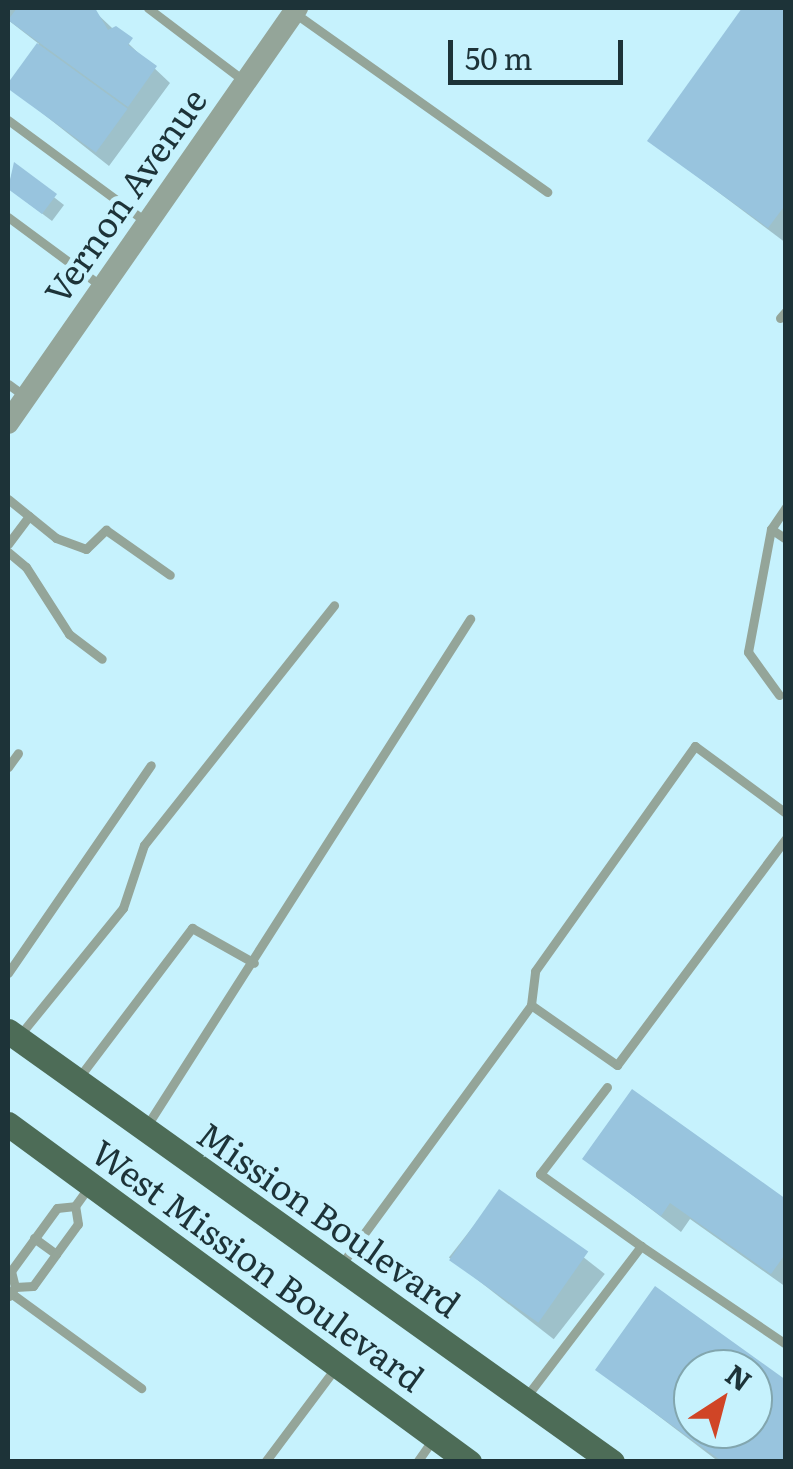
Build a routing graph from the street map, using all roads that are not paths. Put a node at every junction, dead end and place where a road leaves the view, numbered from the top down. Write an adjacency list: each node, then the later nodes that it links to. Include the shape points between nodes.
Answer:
1 (148, 8): 3 (lane)
2 (295, 10): 3 (street, Vernon Avenue); 5 (lane)
3 (245, 82): 7 (street, Vernon Avenue)
4 (8, 120): 7 (lane)
5 (548, 192)
6 (8, 218): 8 (lane)
7 (148, 222): 8 (street, Vernon Avenue)
8 (102, 287): 9 (street, Vernon Avenue)
9 (16, 390): 10 (street, Vernon Avenue)
10 (8, 423)
11 (8, 499): 13 (lane)
12 (786, 507): 14 (lane)
13 (29, 516): 16 (lane); 18 (lane, via 56,538 86,549 106,530)
14 (772, 529): 15 (lane); 22 (lane, via 748,652)
15 (786, 539)
16 (8, 544)
17 (8, 552): 21 (lane, via 26,567 69,634)
18 (170, 575)
19 (334, 605): 31 (lane, via 144,844 124,908)
20 (470, 619): 28 (lane)
21 (102, 659)
22 (779, 694)
23 (18, 753): 25 (lane)
24 (151, 765): 29 (lane)
25 (8, 768)
26 (786, 814): 30 (lane, via 695,746 535,971)
27 (786, 838): 30 (lane, via 617,1065)
28 (254, 963): 32 (lane, via 192,928); 35 (lane)
29 (8, 973)
30 (530, 1005): 41 (lane)
31 (13, 1034): 32 (main road, Mission Boulevard)
32 (77, 1080): 35 (main road, Mission Boulevard)
33 (607, 1087): 39 (lane, via 540,1174)
34 (8, 1124): 36 (main road, West Mission Boulevard)
35 (145, 1128): 41 (main road, Mission Boulevard)
36 (90, 1184): 37 (lane); 44 (main road, West Mission Boulevard)
37 (75, 1206): 38 (lane, via 56,1208); 40 (lane, via 78,1224)
38 (34, 1238): 40 (lane); 42 (lane, via 11,1271)
39 (641, 1246): 43 (lane); 46 (lane)
40 (56, 1254): 42 (lane, via 33,1286)
41 (339, 1267): 46 (main road, Mission Boulevard)
42 (10, 1292): 45 (lane)
43 (786, 1344)
44 (337, 1365): 47 (main road, West Mission Boulevard); 48 (lane)
45 (141, 1388)
46 (525, 1399): 51 (main road, Mission Boulevard)
47 (435, 1436): 49 (lane); 50 (main road, West Mission Boulevard)
48 (265, 1462)
49 (417, 1462)
50 (469, 1462)
51 (612, 1462)

